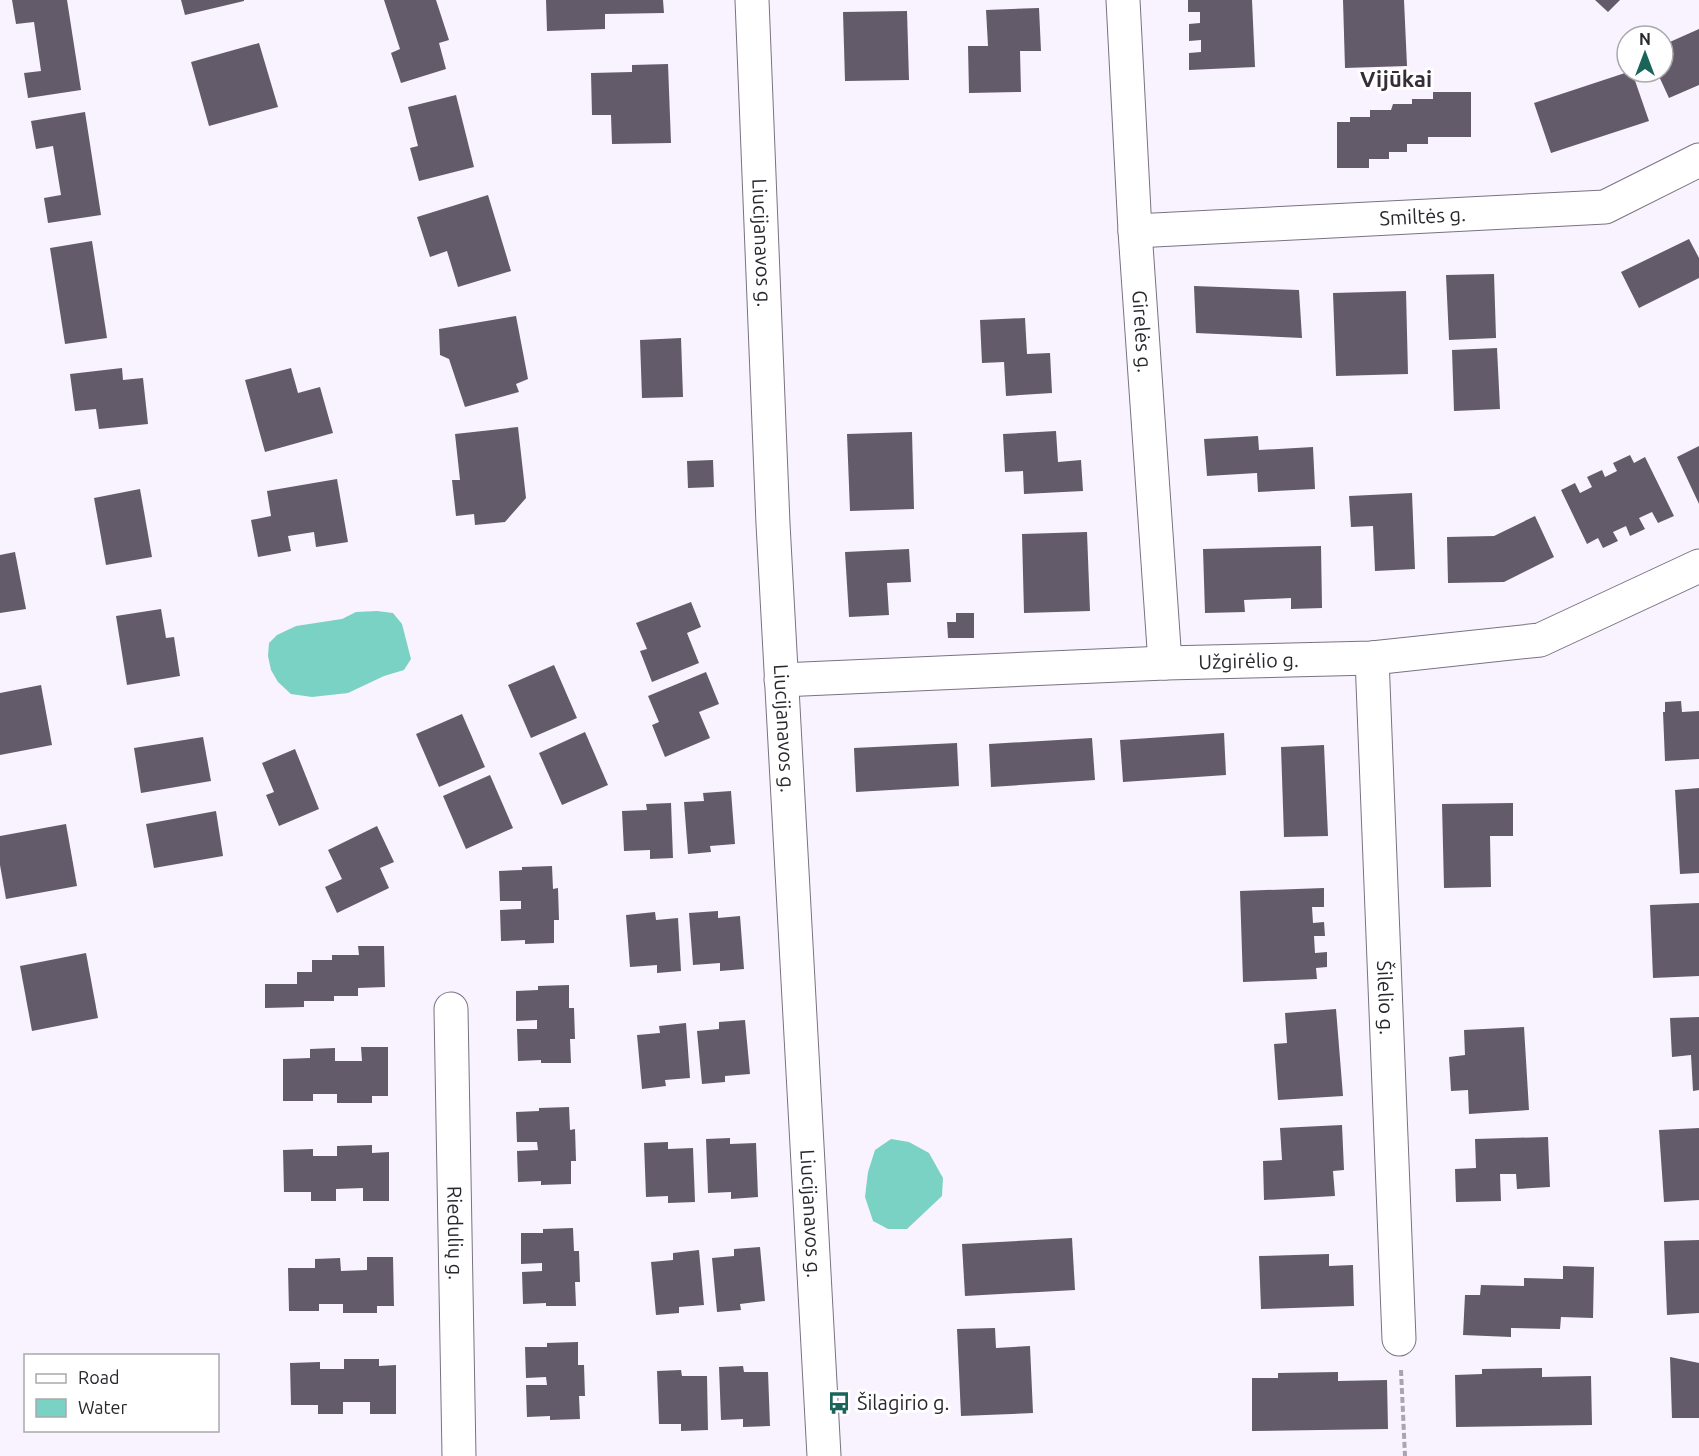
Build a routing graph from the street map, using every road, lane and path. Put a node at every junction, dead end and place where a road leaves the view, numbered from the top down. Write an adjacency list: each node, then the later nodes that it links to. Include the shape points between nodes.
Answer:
1 (753, 0): 8 (street, Liucijanavos g.)
2 (1123, 0): 4 (street, Girelės g.)
3 (1699, 160): 4 (street, Smiltės g., via 1605,207)
4 (1135, 231): 7 (street, Girelės g.)
5 (1699, 566): 6 (street, Užgirėlio g., via 1540,640)
6 (1372, 658): 7 (street, Užgirėlio g.); 10 (street, Šilelio g.)
7 (1165, 663): 8 (street, Užgirėlio g.)
8 (781, 680): 12 (street, Liucijanavos g.)
9 (452, 1009): 11 (street, Riedulių g.)
10 (1399, 1339): 13 (path)
11 (459, 1456)
12 (824, 1456)
13 (1405, 1456)

